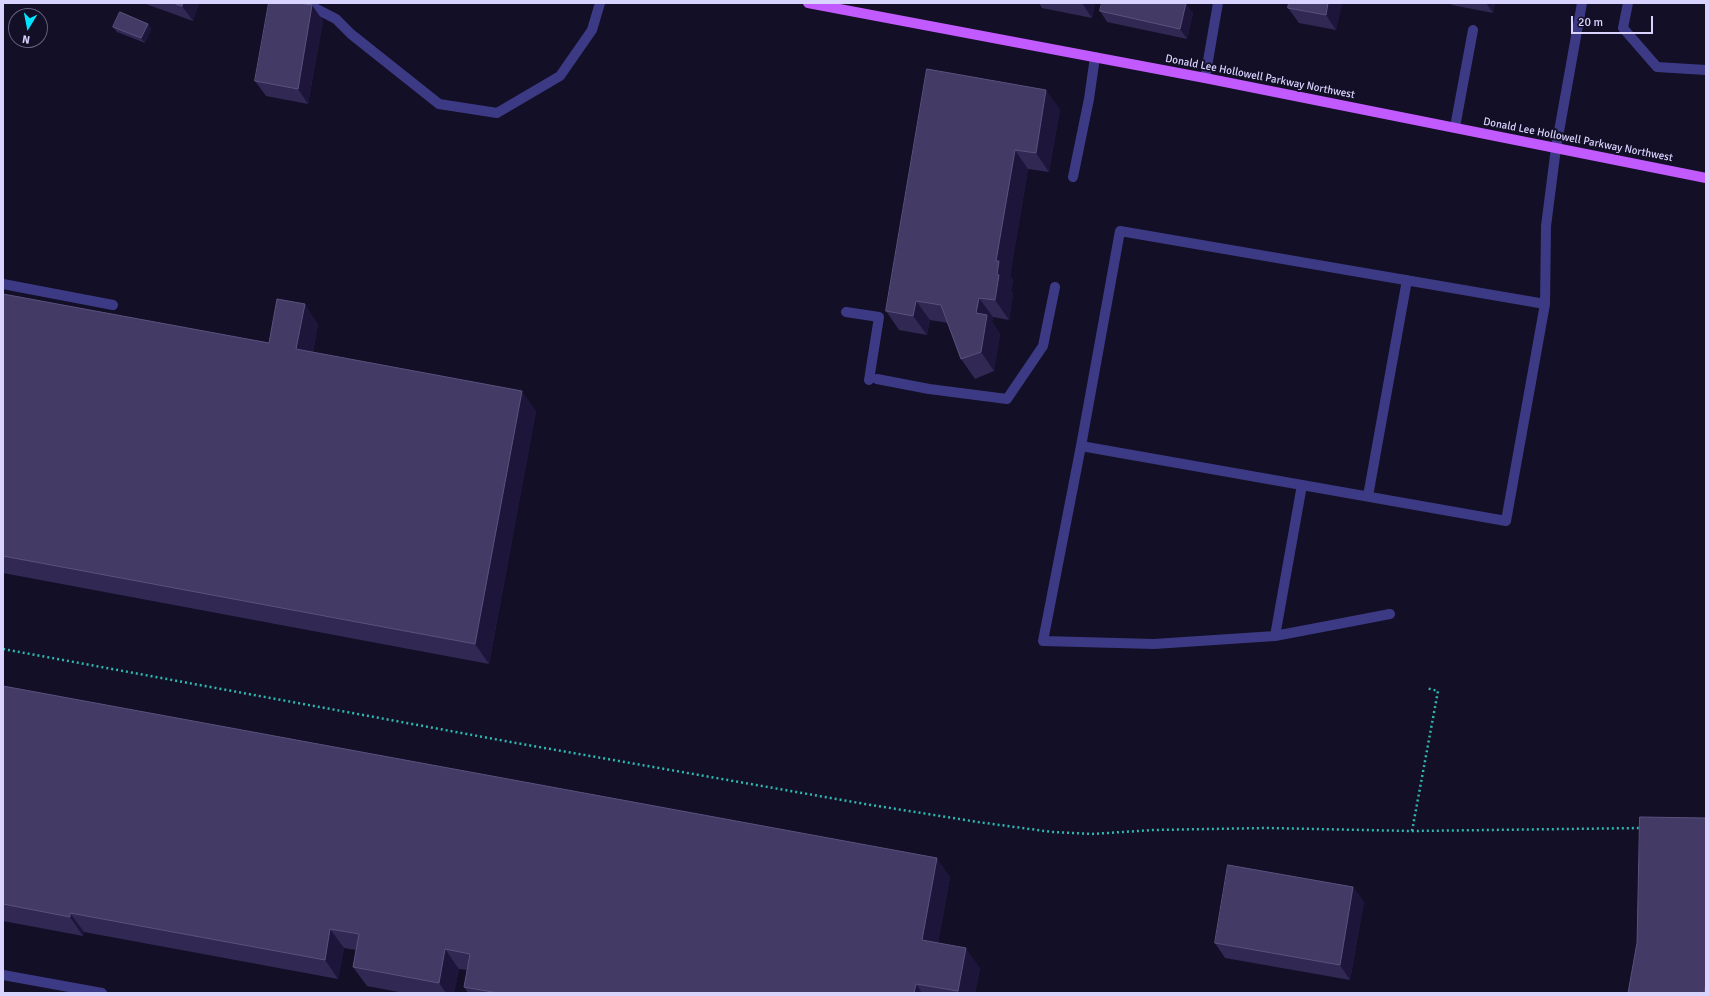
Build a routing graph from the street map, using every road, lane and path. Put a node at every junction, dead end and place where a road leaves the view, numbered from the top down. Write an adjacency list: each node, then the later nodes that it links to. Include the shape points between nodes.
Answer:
1 (305, 3): 2 (street, via 336,19 351,34 439,104 497,113 560,76 592,30)
2 (600, 3)
3 (808, 3): 7 (main road, Donald Lee Hollowell Parkway Northwest)
4 (1218, 3): 11 (street)
5 (1582, 3): 13 (street)
6 (1628, 3): 10 (street, via 1623,28 1657,67)
7 (831, 5): 9 (main road, Donald Lee Hollowell Parkway Northwest)
8 (1473, 30): 12 (street)
9 (1095, 57): 11 (main road, Donald Lee Hollowell Parkway Northwest); 14 (street)
10 (1706, 70)
11 (1205, 78): 12 (main road, Donald Lee Hollowell Parkway Northwest)
12 (1455, 127): 13 (main road, Donald Lee Hollowell Parkway Northwest)
13 (1556, 148): 15 (main road, Donald Lee Hollowell Parkway Northwest); 19 (street, via 1546,226)
14 (1073, 177)
15 (1706, 178)
16 (1407, 280): 19 (street); 22 (street, via 1120,231); 24 (street)
17 (3, 284): 20 (street)
18 (1055, 287): 21 (street, via 1043,346 1007,399 873,379 879,317)
19 (1545, 304): 24 (street, via 1506,521)
20 (113, 305)
21 (846, 312)
22 (1081, 446): 23 (street); 26 (street, via 1043,641 1154,644)
23 (1302, 484): 24 (street); 26 (street)
24 (1368, 496)
25 (1390, 614): 26 (street)
26 (1275, 636)
27 (3, 649): 30 (path, via 602,758 873,805 1052,832 1092,834 1267,828)
28 (1426, 688): 30 (path, via 1438,691)
29 (1642, 828): 30 (path)
30 (1412, 831)
31 (3, 975): 32 (street)
32 (102, 993)

